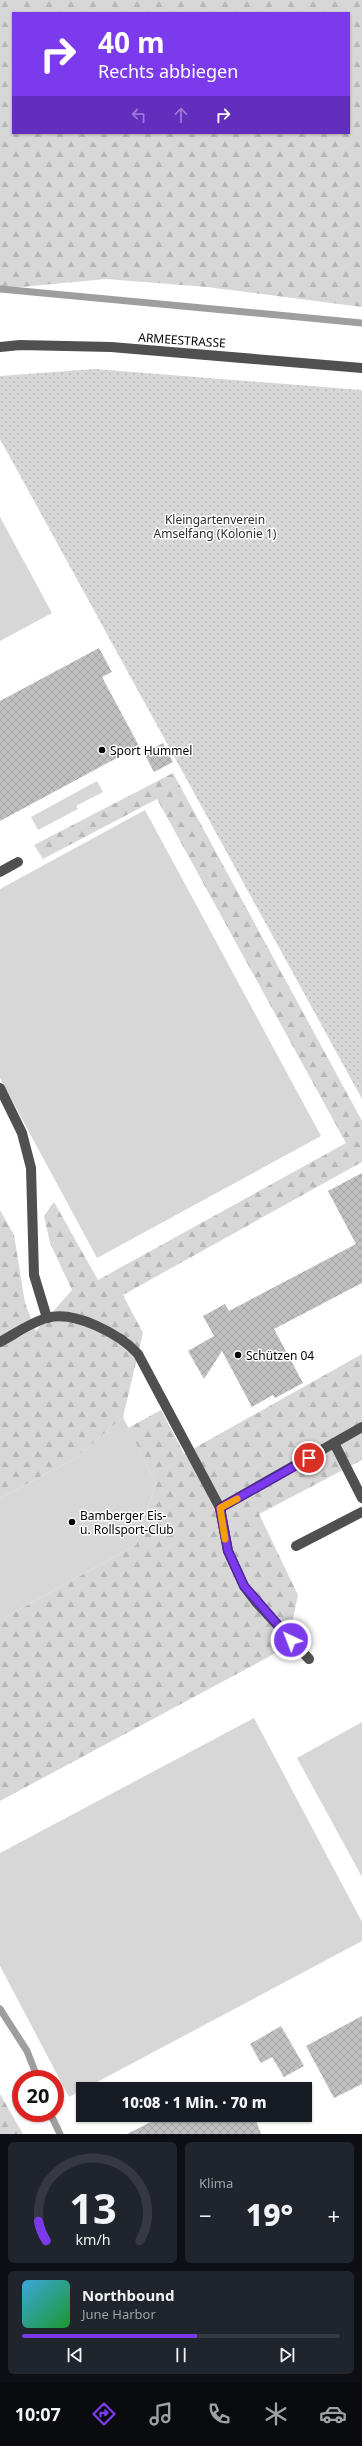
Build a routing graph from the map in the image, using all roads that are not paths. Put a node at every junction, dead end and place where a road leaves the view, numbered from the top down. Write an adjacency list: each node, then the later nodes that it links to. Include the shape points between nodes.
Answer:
1 (0, 347): 2 (street, ARMEESTRASSE, via 20,345 111,348)
2 (362, 368)
3 (18, 862): 4 (street)
4 (0, 872)
5 (0, 1088): 6 (street, via 22,1133 31,1168 34,1275)
6 (47, 1318): 7 (street); 11 (street, via 76,1318 131,1346 138,1354)
7 (0, 1342)
8 (362, 1427): 9 (street)
9 (334, 1443): 10 (street); 11 (street)
10 (362, 1498)
11 (220, 1508): 14 (street, via 228,1551 244,1586)
12 (362, 1512): 13 (street)
13 (296, 1546)
14 (309, 1659)

